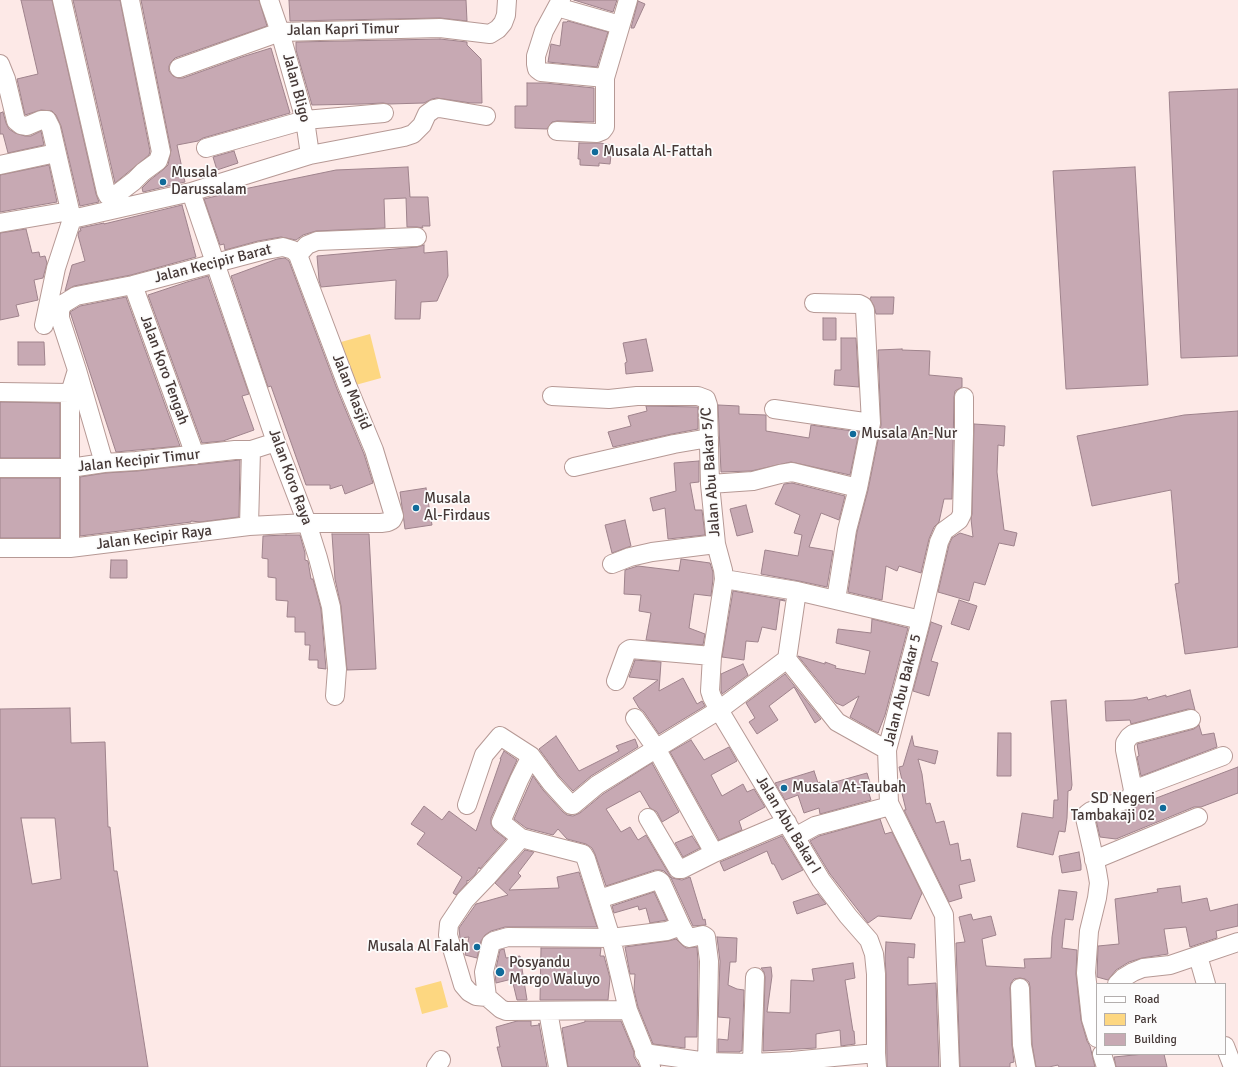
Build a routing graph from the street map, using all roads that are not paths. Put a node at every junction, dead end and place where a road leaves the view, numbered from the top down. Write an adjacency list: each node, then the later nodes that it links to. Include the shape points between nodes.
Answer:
1 (62, 0): 2 (street, via 108,196 116,194 134,182 158,161 161,152)
2 (130, 0)
3 (269, 0): 8 (street, Jalan Bligo)
4 (507, 0): 8 (street, Jalan Kapri Timur, via 503,23 490,34 440,28)
5 (628, 0): 7 (street)
6 (559, 4): 7 (street); 11 (street, via 544,31 536,56 537,69 541,72)
7 (620, 25): 11 (street)
8 (280, 32): 10 (street, Jalan Kapri Timur); 14 (street, Jalan Bligo)
9 (0, 64): 17 (street, via 16,121 27,126 47,120)
10 (180, 68)
11 (605, 78): 15 (street, via 605,127 602,131)
12 (384, 113): 14 (street)
13 (486, 116): 18 (street, via 434,109 427,114 422,125 413,134 404,138)
14 (305, 120): 16 (street); 18 (street, Jalan Bligo)
15 (556, 131)
16 (206, 148)
17 (56, 153): 19 (street); 21 (street)
18 (310, 155): 20 (street)
19 (0, 165)
20 (198, 190): 21 (street); 25 (street, Jalan Koro Raya)
21 (71, 215): 22 (street); 28 (street)
22 (0, 222)
23 (417, 237): 24 (street, via 317,241 307,245)
24 (298, 255): 25 (street, Jalan Kecipir Barat, via 283,247); 47 (street, Jalan Masjid, via 376,457 394,516 392,520)
25 (215, 263): 26 (street, Jalan Kecipir Barat); 37 (street, Jalan Koro Raya)
26 (133, 285): 29 (street, Jalan Kecipir Barat, via 76,296 63,304 60,318); 39 (street, Jalan Koro Tengah)
27 (814, 303): 35 (street, via 859,304 865,310)
28 (44, 325)
29 (77, 370): 31 (street); 40 (street)
30 (0, 392): 31 (street)
31 (70, 393): 43 (street)
32 (552, 396): 36 (street, Jalan Abu Bakar 5/C, via 609,399 637,396 703,397 708,405)
33 (964, 397): 56 (street, via 962,514 959,520 944,531 939,542)
34 (774, 409): 35 (street)
35 (871, 422): 45 (street)
36 (709, 438): 41 (street); 44 (street, Jalan Abu Bakar 5/C)
37 (276, 442): 38 (street, Jalan Kecipir Timur); 46 (street, Jalan Koro Raya)
38 (251, 450): 39 (street, Jalan Kecipir Timur); 48 (street)
39 (195, 455): 40 (street, Jalan Kecipir Timur)
40 (104, 463): 43 (street, Jalan Kecipir Timur)
41 (574, 467)
42 (0, 468): 43 (street, Jalan Kecipir Timur)
43 (70, 468): 51 (street)
44 (710, 484): 45 (street, via 753,481 792,472); 49 (street, Jalan Abu Bakar 5/C)
45 (858, 488): 55 (street, via 847,530)
46 (307, 523): 47 (street, Jalan Kecipir Raya); 48 (street, Jalan Kecipir Raya); 60 (street, Jalan Koro Raya, via 330,607 337,669)
47 (381, 523)
48 (249, 526): 51 (street, Jalan Kecipir Raya)
49 (716, 544): 52 (street, via 652,552); 53 (street, Jalan Abu Bakar 5/C)
50 (0, 548): 51 (street, Jalan Kecipir Raya)
51 (70, 548)
52 (612, 564)
53 (724, 579): 54 (street, Jalan Abu Bakar 5); 57 (street, Jalan Abu Bakar I)
54 (797, 591): 55 (street, Jalan Abu Bakar 5); 58 (street)
55 (836, 600): 56 (street, Jalan Abu Bakar 5)
56 (920, 620): 65 (street, Jalan Abu Bakar 5)
57 (712, 656): 59 (street, via 630,649 626,651); 61 (street, Jalan Abu Bakar I, via 710,691)
58 (788, 659): 61 (street); 65 (street, via 837,722)
59 (616, 682)
60 (335, 696)
61 (718, 710): 64 (street); 73 (street, Jalan Abu Bakar I)
62 (635, 718): 64 (street)
63 (1191, 719): 68 (street, via 1133,734 1125,742)
64 (656, 748): 66 (street, via 597,784 572,805 551,783); 75 (street)
65 (887, 750): 70 (street, Jalan Abu Bakar 5)
66 (532, 756): 69 (street, via 502,736 498,737 484,755); 74 (street, via 501,822)
67 (1223, 756): 68 (street)
68 (1133, 790): 76 (street, via 1129,799 1091,811 1084,818)
69 (467, 805)
70 (890, 806): 73 (street); 99 (street, Jalan Abu Bakar 5, via 944,915)
71 (1198, 817): 76 (street)
72 (648, 818): 75 (street, via 678,869)
73 (791, 830): 75 (street); 94 (street, Jalan Abu Bakar I, via 821,880 870,940 876,974)
74 (521, 838): 77 (street, via 583,854); 86 (street, via 465,900 449,924 448,936 463,985 476,996)
75 (714, 853)
76 (1094, 860): 89 (street, via 1099,883 1089,931 1086,974)
77 (599, 899): 78 (street, via 658,880); 79 (street)
78 (681, 926): 79 (street, via 667,931); 96 (street, via 689,938 703,935 706,937 709,961)
79 (611, 938): 86 (street, via 508,937 494,941 491,943 484,972); 87 (street)
80 (1238, 942): 81 (street)
81 (1198, 956): 83 (street, via 1170,965 1143,968 1122,978); 84 (street)
82 (755, 978): 95 (street)
83 (1118, 983)
84 (1206, 983)
85 (1020, 988): 100 (street, via 1022,1045)
86 (487, 997): 88 (street, via 506,1011)
87 (628, 1010): 88 (street); 93 (street)
88 (548, 1012): 98 (street)
89 (1094, 1015): 90 (street)
90 (1096, 1030)
91 (1226, 1049): 102 (street)
92 (1102, 1055): 101 (street)
93 (648, 1060): 96 (street)
94 (877, 1060): 97 (street)
95 (752, 1063): 96 (street); 97 (street)
96 (707, 1064)
97 (795, 1064)
98 (558, 1067)
99 (950, 1067)
100 (1026, 1067)
101 (1106, 1067)
102 (1233, 1067)

